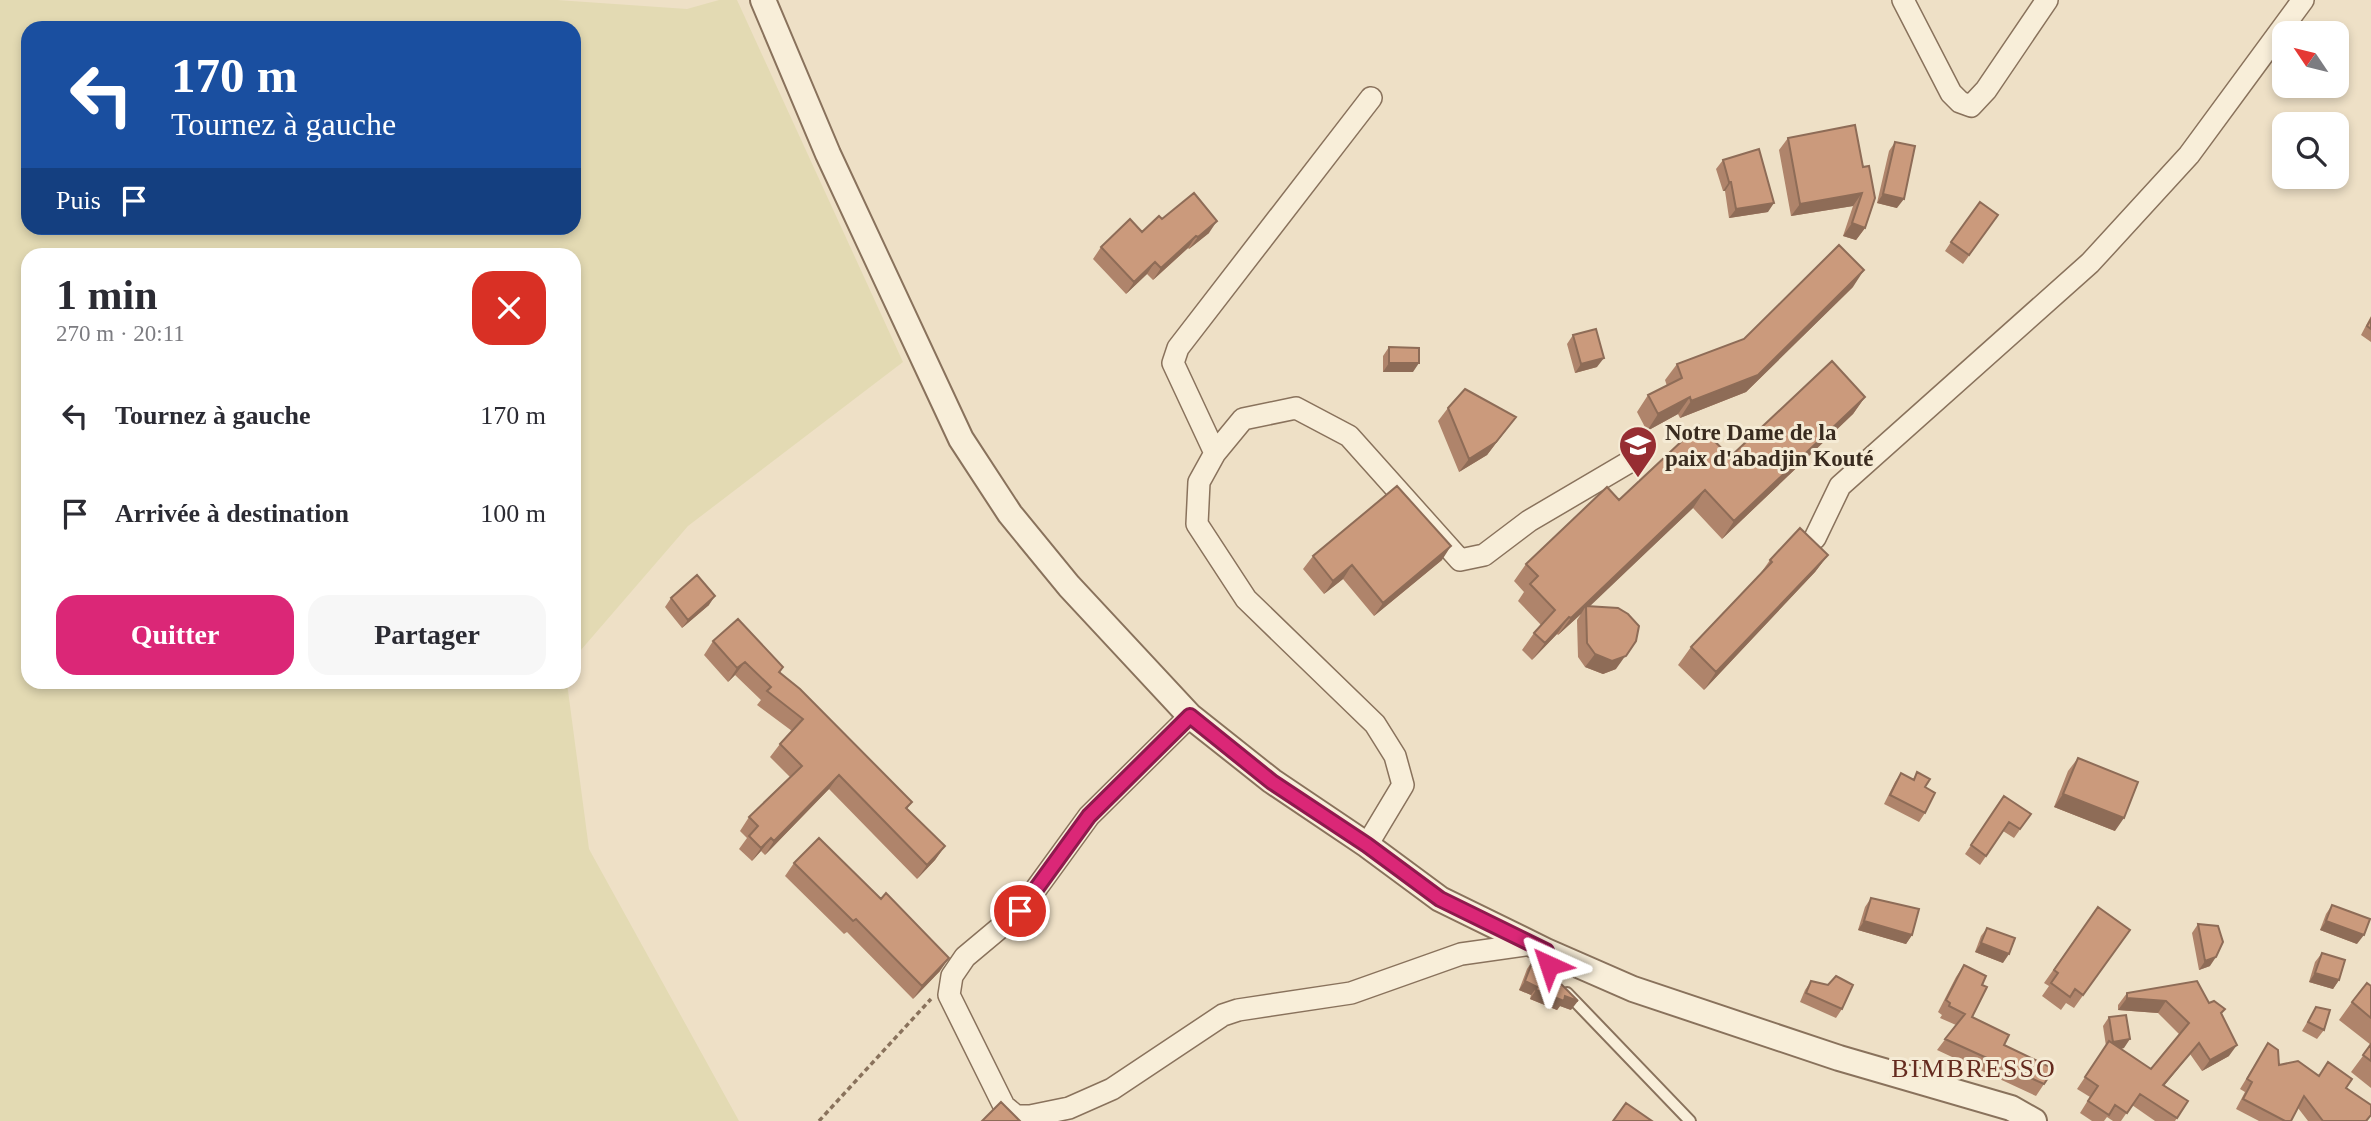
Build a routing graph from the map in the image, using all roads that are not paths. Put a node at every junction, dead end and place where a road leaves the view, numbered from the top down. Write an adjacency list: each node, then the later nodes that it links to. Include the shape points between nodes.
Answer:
1 (763, 0): 9 (street, via 828,154 961,439 1010,514 1061,576)
2 (1903, 0): 3 (street, via 1951,93 1971,106)
3 (2048, 0)
4 (2303, 0): 8 (street, via 2189,155 2090,263 1840,486)
5 (1371, 98): 6 (street, via 1178,348 1173,362)
6 (1215, 453): 7 (street, via 1243,419 1296,408 1349,436 1460,560 1484,555 1530,521); 10 (street, via 1199,482 1197,524 1246,599 1375,724 1395,755 1403,785)
7 (1636, 458)
8 (1815, 538)
9 (1190, 716): 10 (street, via 1272,782); 11 (street, via 1089,816 1020,911 965,957 952,976 949,995 1004,1106 1016,1116 1069,1108 1112,1089 1223,1015 1351,993 1461,954)
10 (1367, 845): 11 (street, via 1440,899)
11 (1542, 954): 14 (street, via 1839,1058 2011,1108)
12 (1559, 986): 13 (lane)
13 (1690, 1121)
14 (2034, 1121)

